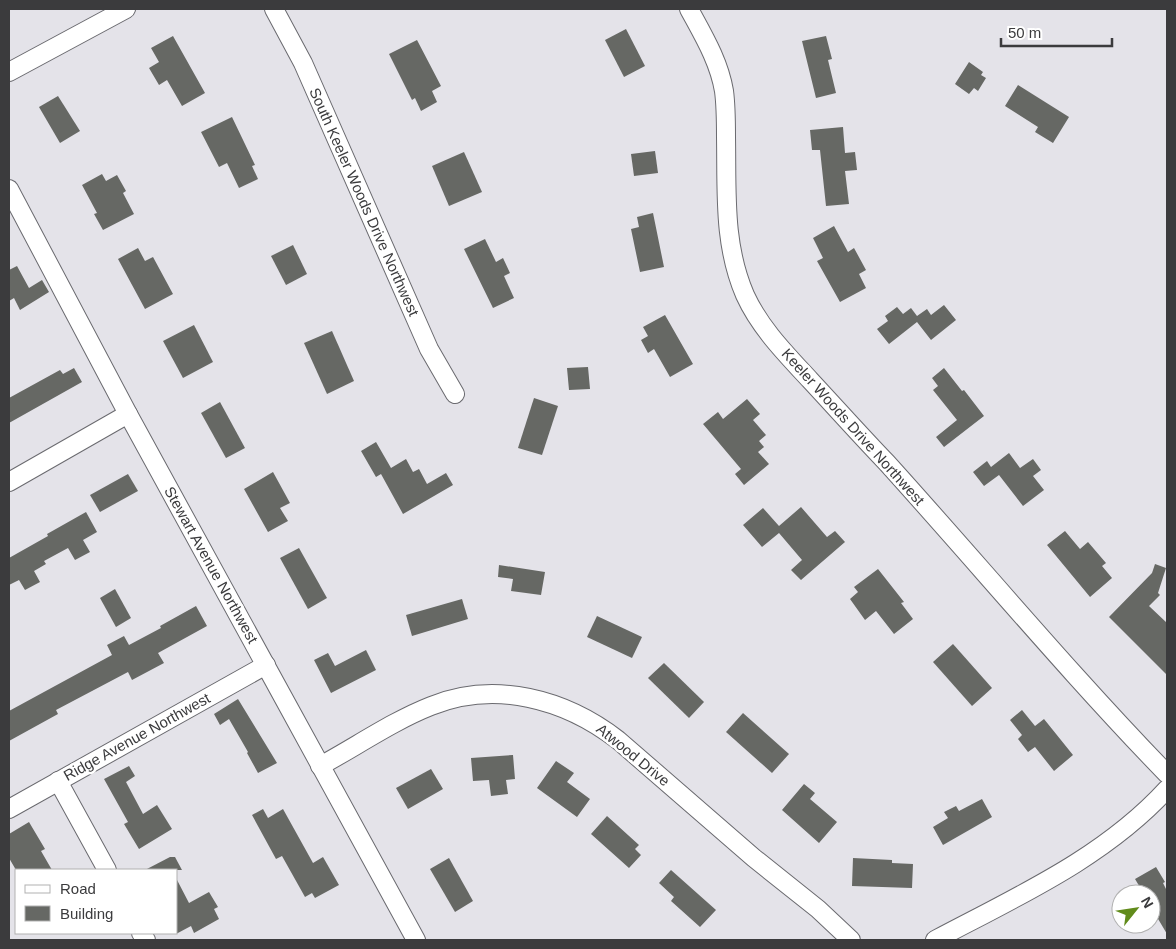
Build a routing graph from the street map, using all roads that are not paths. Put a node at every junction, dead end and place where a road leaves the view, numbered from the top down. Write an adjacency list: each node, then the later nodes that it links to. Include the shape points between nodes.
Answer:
1 (126, 9): 4 (street)
2 (274, 9): 6 (street, South Keeler Woods Drive Northwest, via 302,62 429,348)
3 (689, 9): 11 (street, Keeler Woods Drive Northwest, via 721,75 726,110 729,243 739,280 753,310 780,347)
4 (9, 72)
5 (11, 197): 7 (street, Stewart Avenue Northwest)
6 (455, 394)
7 (128, 414): 8 (street); 9 (street, Stewart Avenue Northwest)
8 (9, 482)
9 (266, 665): 10 (street, Stewart Avenue Northwest); 12 (street, Ridge Avenue Northwest)
10 (320, 766): 16 (street, Stewart Avenue Northwest); 17 (street, Atwood Drive, via 414,713 451,700 496,694 553,704 602,727)
11 (1167, 774)
12 (58, 781): 14 (street, Ridge Avenue Northwest); 15 (street)
13 (1167, 789): 18 (street, via 1127,827 1091,854)
14 (9, 809)
15 (106, 869)
16 (416, 940)
17 (851, 940)
18 (935, 940)

